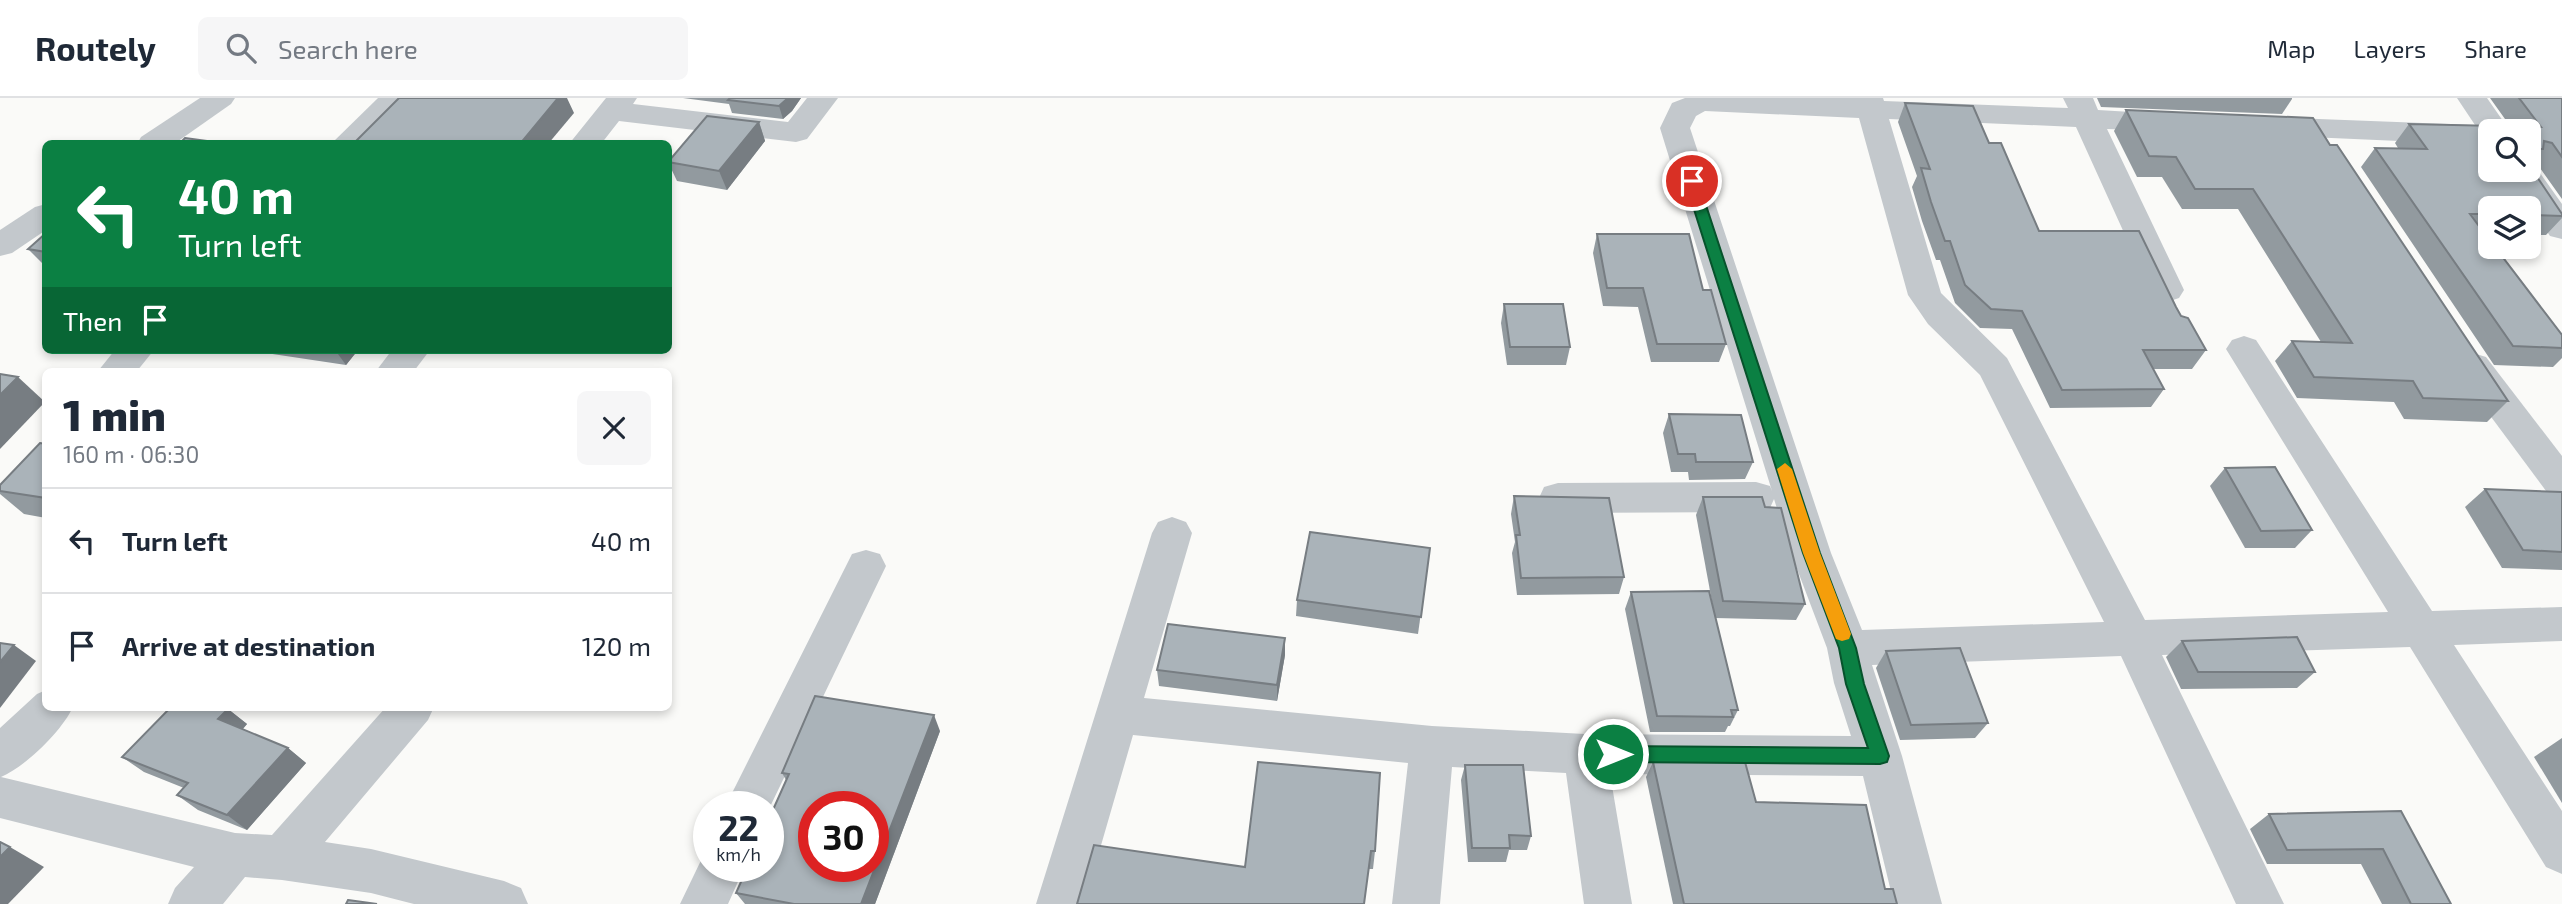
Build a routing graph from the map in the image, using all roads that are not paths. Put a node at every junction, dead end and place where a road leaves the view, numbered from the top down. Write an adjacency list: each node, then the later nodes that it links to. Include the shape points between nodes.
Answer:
1 (220, 98): 15 (street)
2 (396, 98): 16 (street)
3 (823, 98): 8 (street, via 796,132)
4 (2296, 98): 13 (street)
5 (2472, 98): 10 (street)
6 (1750, 101): 7 (street); 31 (street, via 1701,102 1683,110 1675,128)
7 (1869, 103): 9 (street); 37 (street, via 1925,295 1953,331 1975,345 1994,367)
8 (617, 104): 17 (street)
9 (2083, 108): 11 (street); 23 (street)
10 (2487, 119)
11 (2194, 122)
12 (2234, 124): 13 (street)
13 (2314, 128): 14 (street); 18 (street)
14 (2478, 135)
15 (158, 140)
16 (350, 140)
17 (587, 140)
18 (2337, 162)
19 (2530, 182): 21 (street)
20 (42, 218): 22 (street)
21 (2562, 228)
22 (0, 245)
23 (2177, 312)
24 (2459, 344): 30 (street)
25 (2244, 349): 36 (street)
26 (132, 354): 28 (street)
27 (409, 354): 29 (street)
28 (119, 368)
29 (397, 368)
30 (2562, 484)
31 (1794, 497): 32 (street); 38 (street)
32 (1517, 498)
33 (1172, 533): 41 (street)
34 (866, 566): 46 (street)
35 (2562, 624): 36 (street)
36 (2422, 629): 37 (street); 48 (street)
37 (2133, 638): 38 (street); 60 (street)
38 (1848, 648): 44 (street, via 1855,684)
39 (48, 711): 45 (street)
40 (410, 711): 50 (street)
41 (1117, 714): 42 (street); 56 (street)
42 (1432, 746): 43 (street); 57 (street)
43 (1585, 754): 44 (street); 58 (street)
44 (1880, 756): 59 (street)
45 (0, 757)
46 (755, 791)
47 (0, 797): 49 (street)
48 (2562, 852)
49 (235, 855): 50 (street); 53 (street)
50 (282, 858): 52 (street)
51 (714, 882): 55 (street)
52 (361, 887): 54 (street)
53 (192, 904)
54 (504, 904)
55 (704, 904)
56 (1060, 904)
57 (1416, 904)
58 (1608, 904)
59 (1918, 904)
60 (2260, 904)

